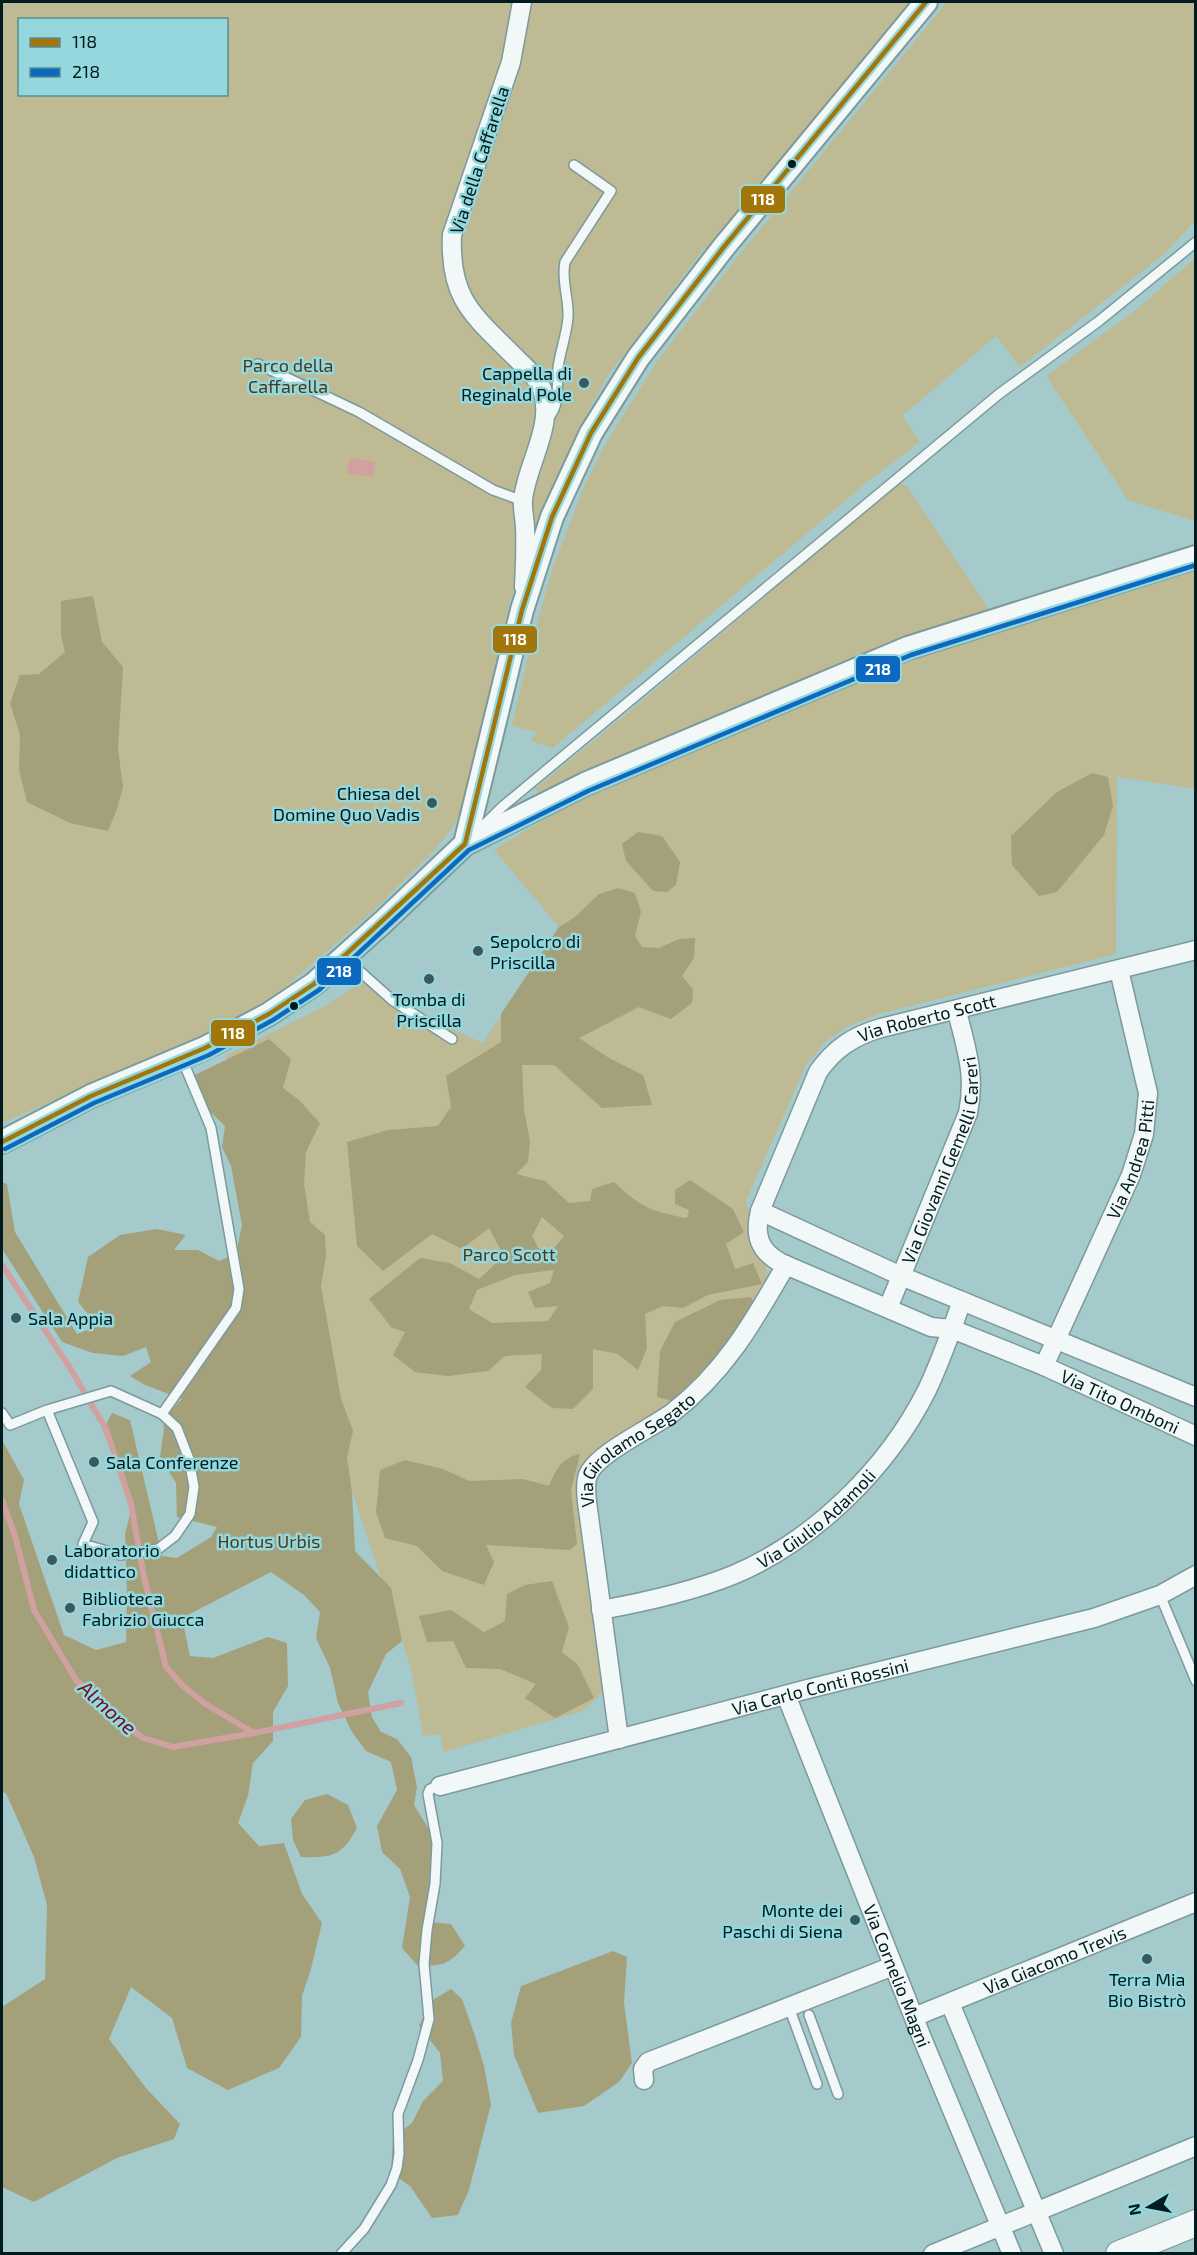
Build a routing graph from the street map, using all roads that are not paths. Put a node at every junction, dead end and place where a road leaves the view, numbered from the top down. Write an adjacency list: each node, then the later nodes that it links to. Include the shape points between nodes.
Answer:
1 (522, 2): 6 (street, Via della Caffarella, via 511,62 452,235 451,260 458,291 473,315 542,389)
2 (926, 2): 9 (street, via 723,248 639,358 591,433 552,517)
3 (574, 165): 6 (lane, via 611,190 565,262 562,274 568,319 558,368 558,395 553,412)
4 (1196, 242): 10 (lane, via 990,402 502,807)
5 (258, 364): 7 (lane, via 359,412 493,490)
6 (543, 423): 7 (street, Via della Caffarella)
7 (523, 501): 9 (street, Via della Caffarella, via 526,551)
8 (1196, 557): 10 (street, via 908,648 585,784)
9 (522, 609): 10 (street)
10 (465, 844): 12 (street)
11 (1196, 950): 13 (street, Via Roberto Scott)
12 (344, 957): 15 (lane, via 392,1000); 16 (street, via 314,984 269,1014)
13 (1119, 970): 14 (street, Via Roberto Scott); 24 (street, Via Andrea Pitti, via 1148,1094 1144,1134 1131,1175)
14 (957, 1011): 18 (street, Via Roberto Scott, via 861,1034 829,1057 818,1072); 20 (street, Via Giovanni Gemelli Careri, via 972,1074 971,1098 963,1129)
15 (452, 1038)
16 (182, 1059): 17 (street, via 91,1096); 29 (lane, via 211,1128 239,1289 236,1308)
17 (2, 1142)
18 (760, 1211): 19 (street, Via Tito Omboni, via 760,1244); 20 (street, Via Tito Omboni)
19 (786, 1265): 22 (street, Via Tito Omboni); 33 (street, Via Girolamo Segato, via 744,1337 699,1389 661,1421 593,1466 586,1483 587,1502)
20 (901, 1276): 21 (street, Via Tito Omboni); 22 (street)
21 (962, 1301): 23 (street); 24 (street, Via Tito Omboni)
22 (888, 1308): 23 (street, Via Tito Omboni, via 931,1327)
23 (952, 1329): 25 (street, Via Tito Omboni); 33 (street, Via Giulio Adamoli, via 926,1391 904,1430 851,1495 816,1524 734,1575 675,1594)
24 (1055, 1340): 25 (street, Via Tito Omboni); 26 (street, Via Tito Omboni)
25 (1044, 1366): 30 (street, Via Tito Omboni)
26 (1196, 1397)
27 (47, 1410): 28 (lane, via 10,1425); 29 (lane, via 111,1391); 29 (lane, via 93,1522 83,1544 120,1555 159,1549 175,1536 190,1514 194,1487 189,1459 177,1428)
28 (2, 1413)
29 (162, 1414)
30 (1196, 1436)
31 (1196, 1575): 32 (street, Via Carlo Conti Rossini)
32 (1160, 1595): 34 (lane); 35 (street, Via Carlo Conti Rossini, via 1094,1618)
33 (601, 1610): 36 (street, Via Girolamo Segato)
34 (1196, 1681)
35 (786, 1695): 36 (street, Via Carlo Conti Rossini); 39 (street, Via Cornelio Magni)
36 (619, 1739): 37 (street, Via Carlo Conti Rossini)
37 (440, 1786): 51 (lane, via 430,1789 428,1794 437,1844 424,1964 429,2019 398,2114 399,2153 394,2177 373,2215)
38 (1196, 1902): 40 (street, Via Giacomo Trevis)
39 (893, 1966): 41 (street); 43 (street, Via Cornelio Magni)
40 (950, 2002): 43 (street, Via Giacomo Trevis); 48 (street)
41 (789, 2007): 44 (street, via 648,2062 643,2069); 45 (lane)
42 (809, 2015): 46 (lane)
43 (914, 2017): 50 (street, Via Cornelio Magni)
44 (644, 2080)
45 (817, 2084)
46 (838, 2094)
47 (1196, 2146): 48 (street)
48 (1036, 2212): 50 (street); 54 (street)
49 (1196, 2223): 55 (main road)
50 (1000, 2227): 52 (street); 53 (street, Via Cornelio Magni)
51 (341, 2253)
52 (933, 2253)
53 (1012, 2253)
54 (1054, 2253)
55 (1119, 2253)

